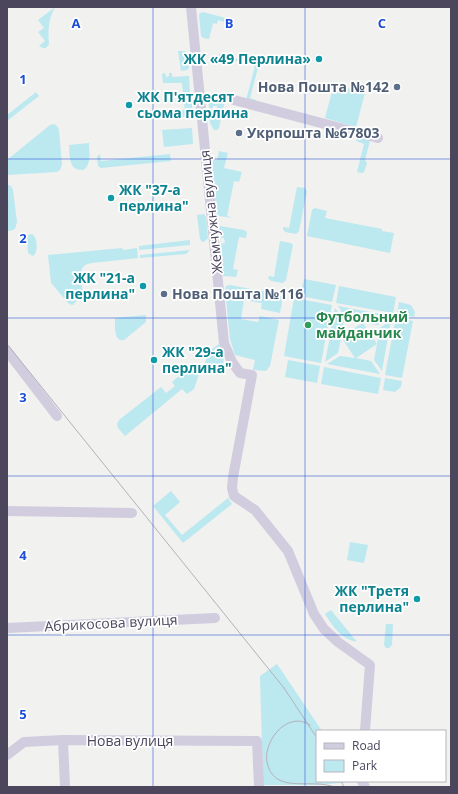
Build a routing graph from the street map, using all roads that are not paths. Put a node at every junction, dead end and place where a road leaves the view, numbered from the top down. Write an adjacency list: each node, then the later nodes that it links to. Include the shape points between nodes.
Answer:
1 (191, 7): 10 (street, Жемчужна вулиця, via 224,343 240,373 252,375 232,492 255,510 288,551 314,614 324,629 370,665)
2 (234, 100): 3 (street)
3 (378, 138)
4 (7, 351): 5 (street)
5 (57, 416)
6 (7, 511): 7 (street)
7 (132, 513)
8 (215, 618): 9 (street, Абрикосова вулиця)
9 (7, 628)
10 (365, 730)
11 (63, 740): 12 (street, Нова вулиця, via 24,742); 13 (street); 14 (street, Нова вулиця, via 257,741)
12 (7, 755)
13 (65, 787)
14 (259, 787)

